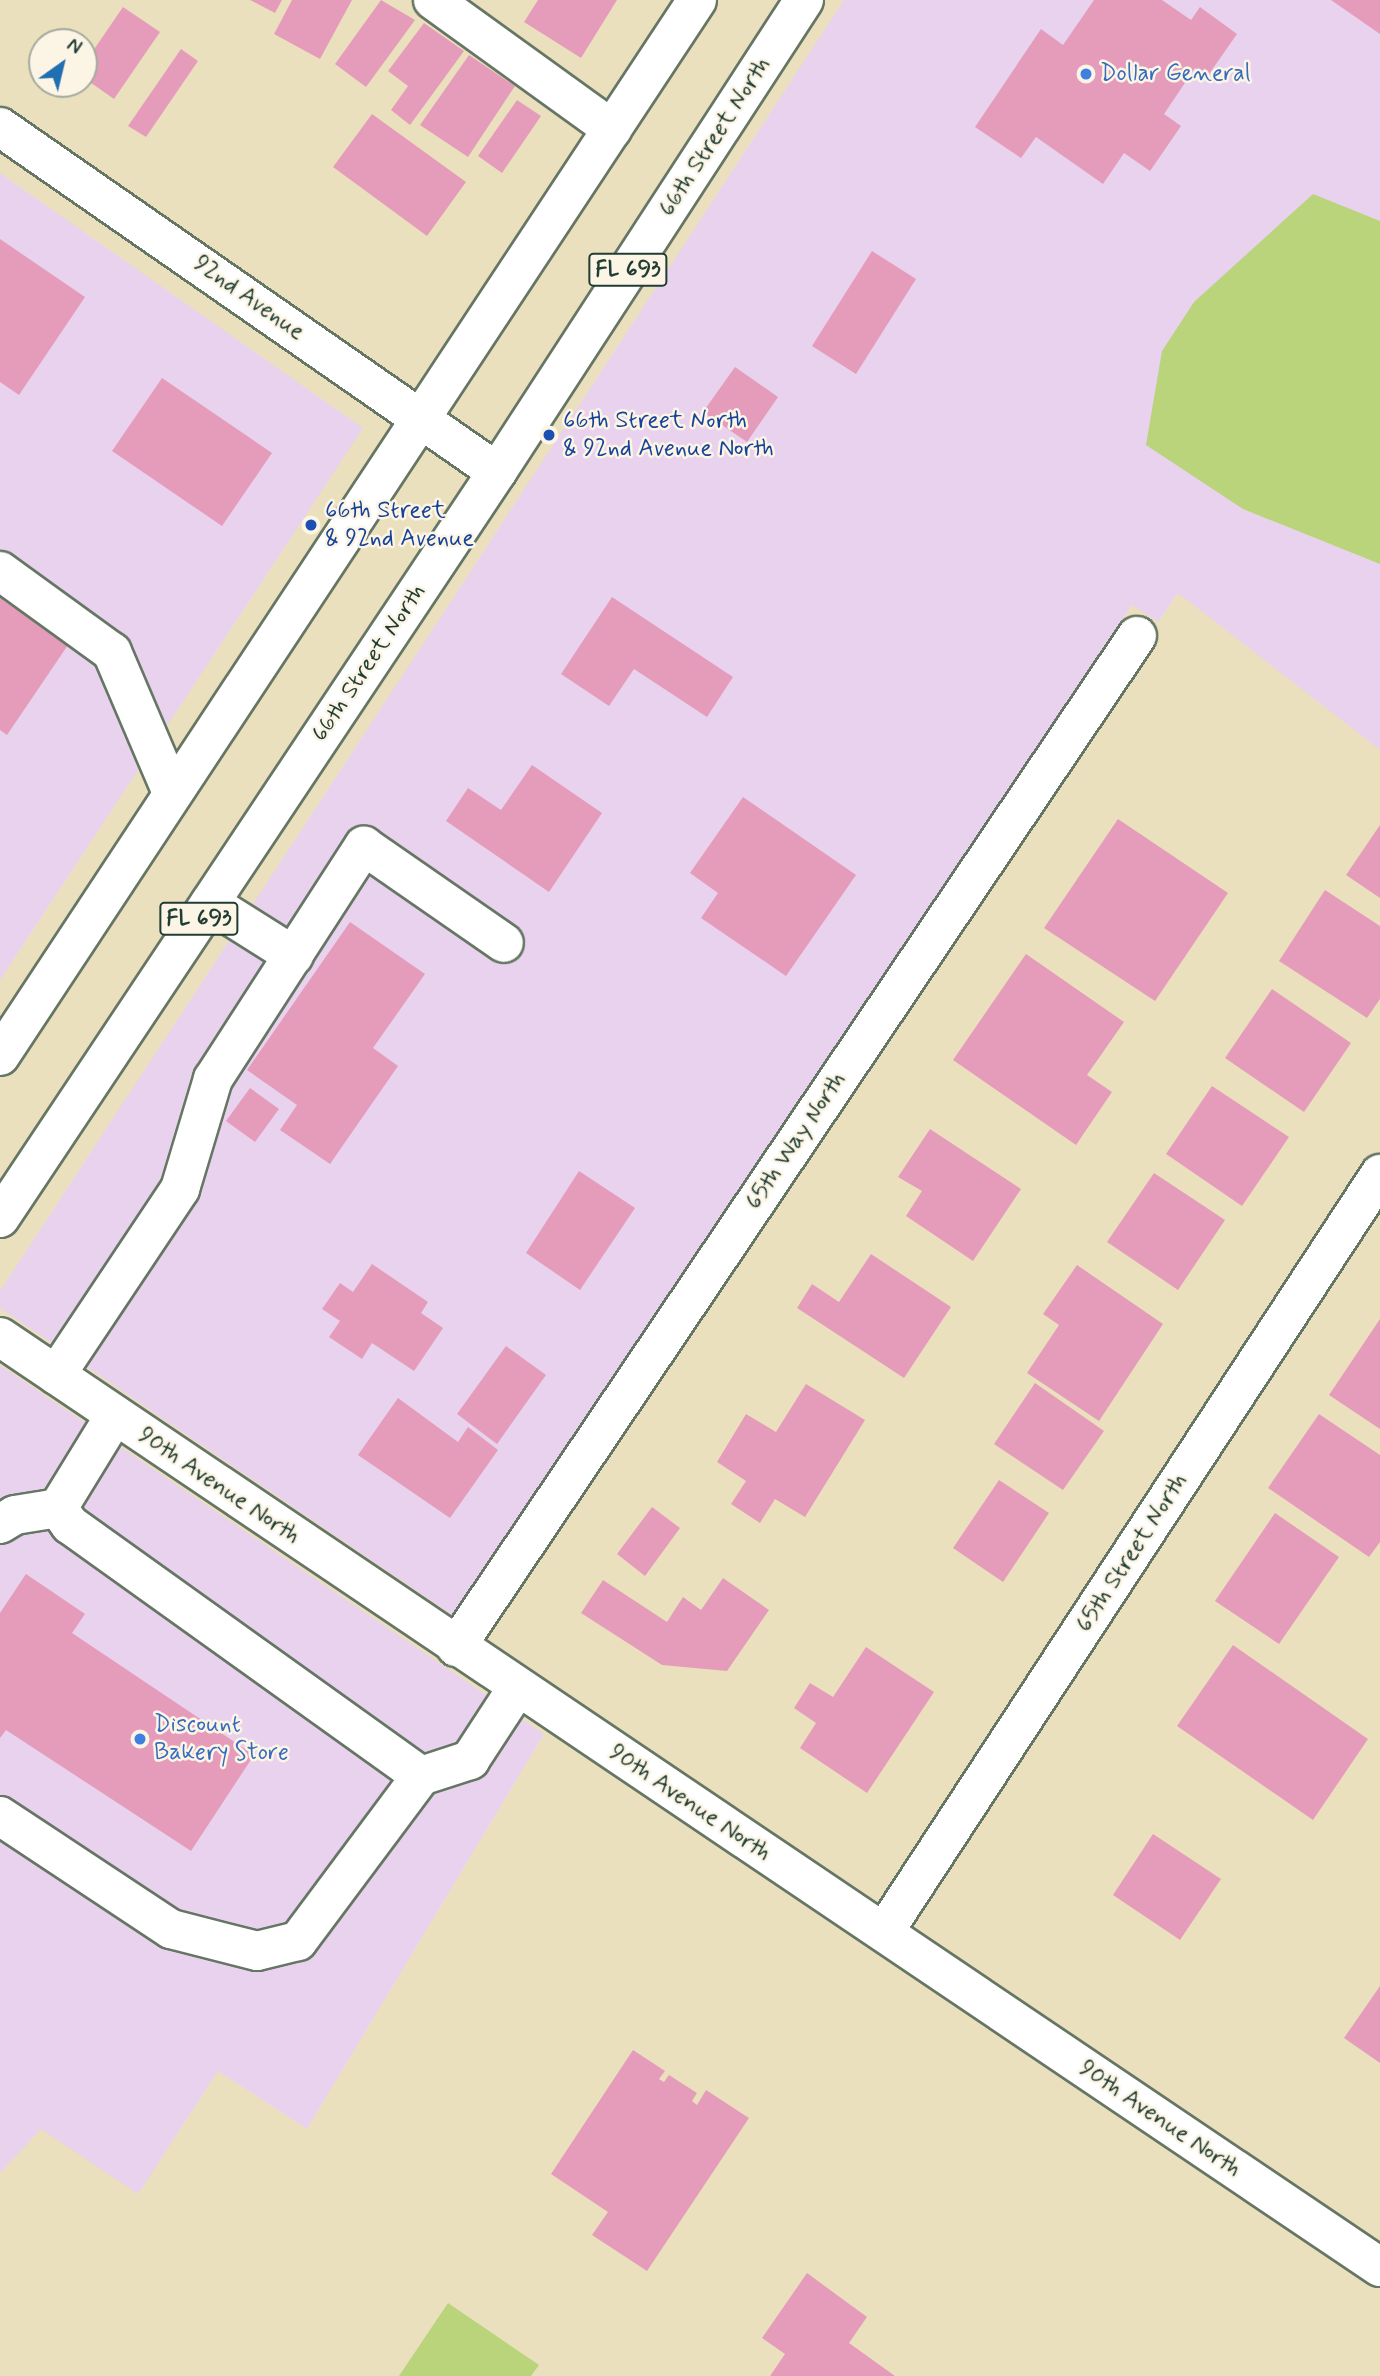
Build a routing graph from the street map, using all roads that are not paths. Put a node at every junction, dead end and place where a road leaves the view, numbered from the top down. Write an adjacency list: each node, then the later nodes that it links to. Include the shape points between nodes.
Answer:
1 (433, 0): 5 (street)
2 (697, 0): 5 (street)
3 (804, 0): 7 (street, 66th Street North / FL 693)
4 (0, 127): 6 (street, 92nd Avenue)
5 (612, 129): 6 (street)
6 (420, 415): 7 (street, 92nd Avenue); 10 (street)
7 (497, 472): 11 (street, 66th Street North / FL 693)
8 (0, 571): 10 (street, via 112,652)
9 (1137, 636): 22 (street, 65th Way North)
10 (172, 793): 14 (street)
11 (210, 903): 13 (street); 16 (street, 66th Street North / FL 693)
12 (504, 943): 13 (street, via 364,846)
13 (293, 956): 18 (street, via 213,1079 180,1189)
14 (0, 1056)
15 (1380, 1174): 26 (street, 65th Street North)
16 (0, 1218)
17 (0, 1337): 18 (street, 90th Avenue North)
18 (55, 1375): 19 (street, 90th Avenue North)
19 (115, 1415): 20 (street); 22 (street, 90th Avenue North)
20 (58, 1508): 21 (street, via 15,1515); 24 (street, via 70,1525)
21 (0, 1524)
22 (456, 1647): 23 (street, 90th Avenue North)
23 (517, 1688): 24 (street, via 470,1760); 26 (street, 90th Avenue North)
24 (421, 1776): 25 (street, via 298,1941 257,1951 171,1929)
25 (0, 1816)
26 (884, 1932): 27 (street, 90th Avenue North)
27 (1380, 2267)

